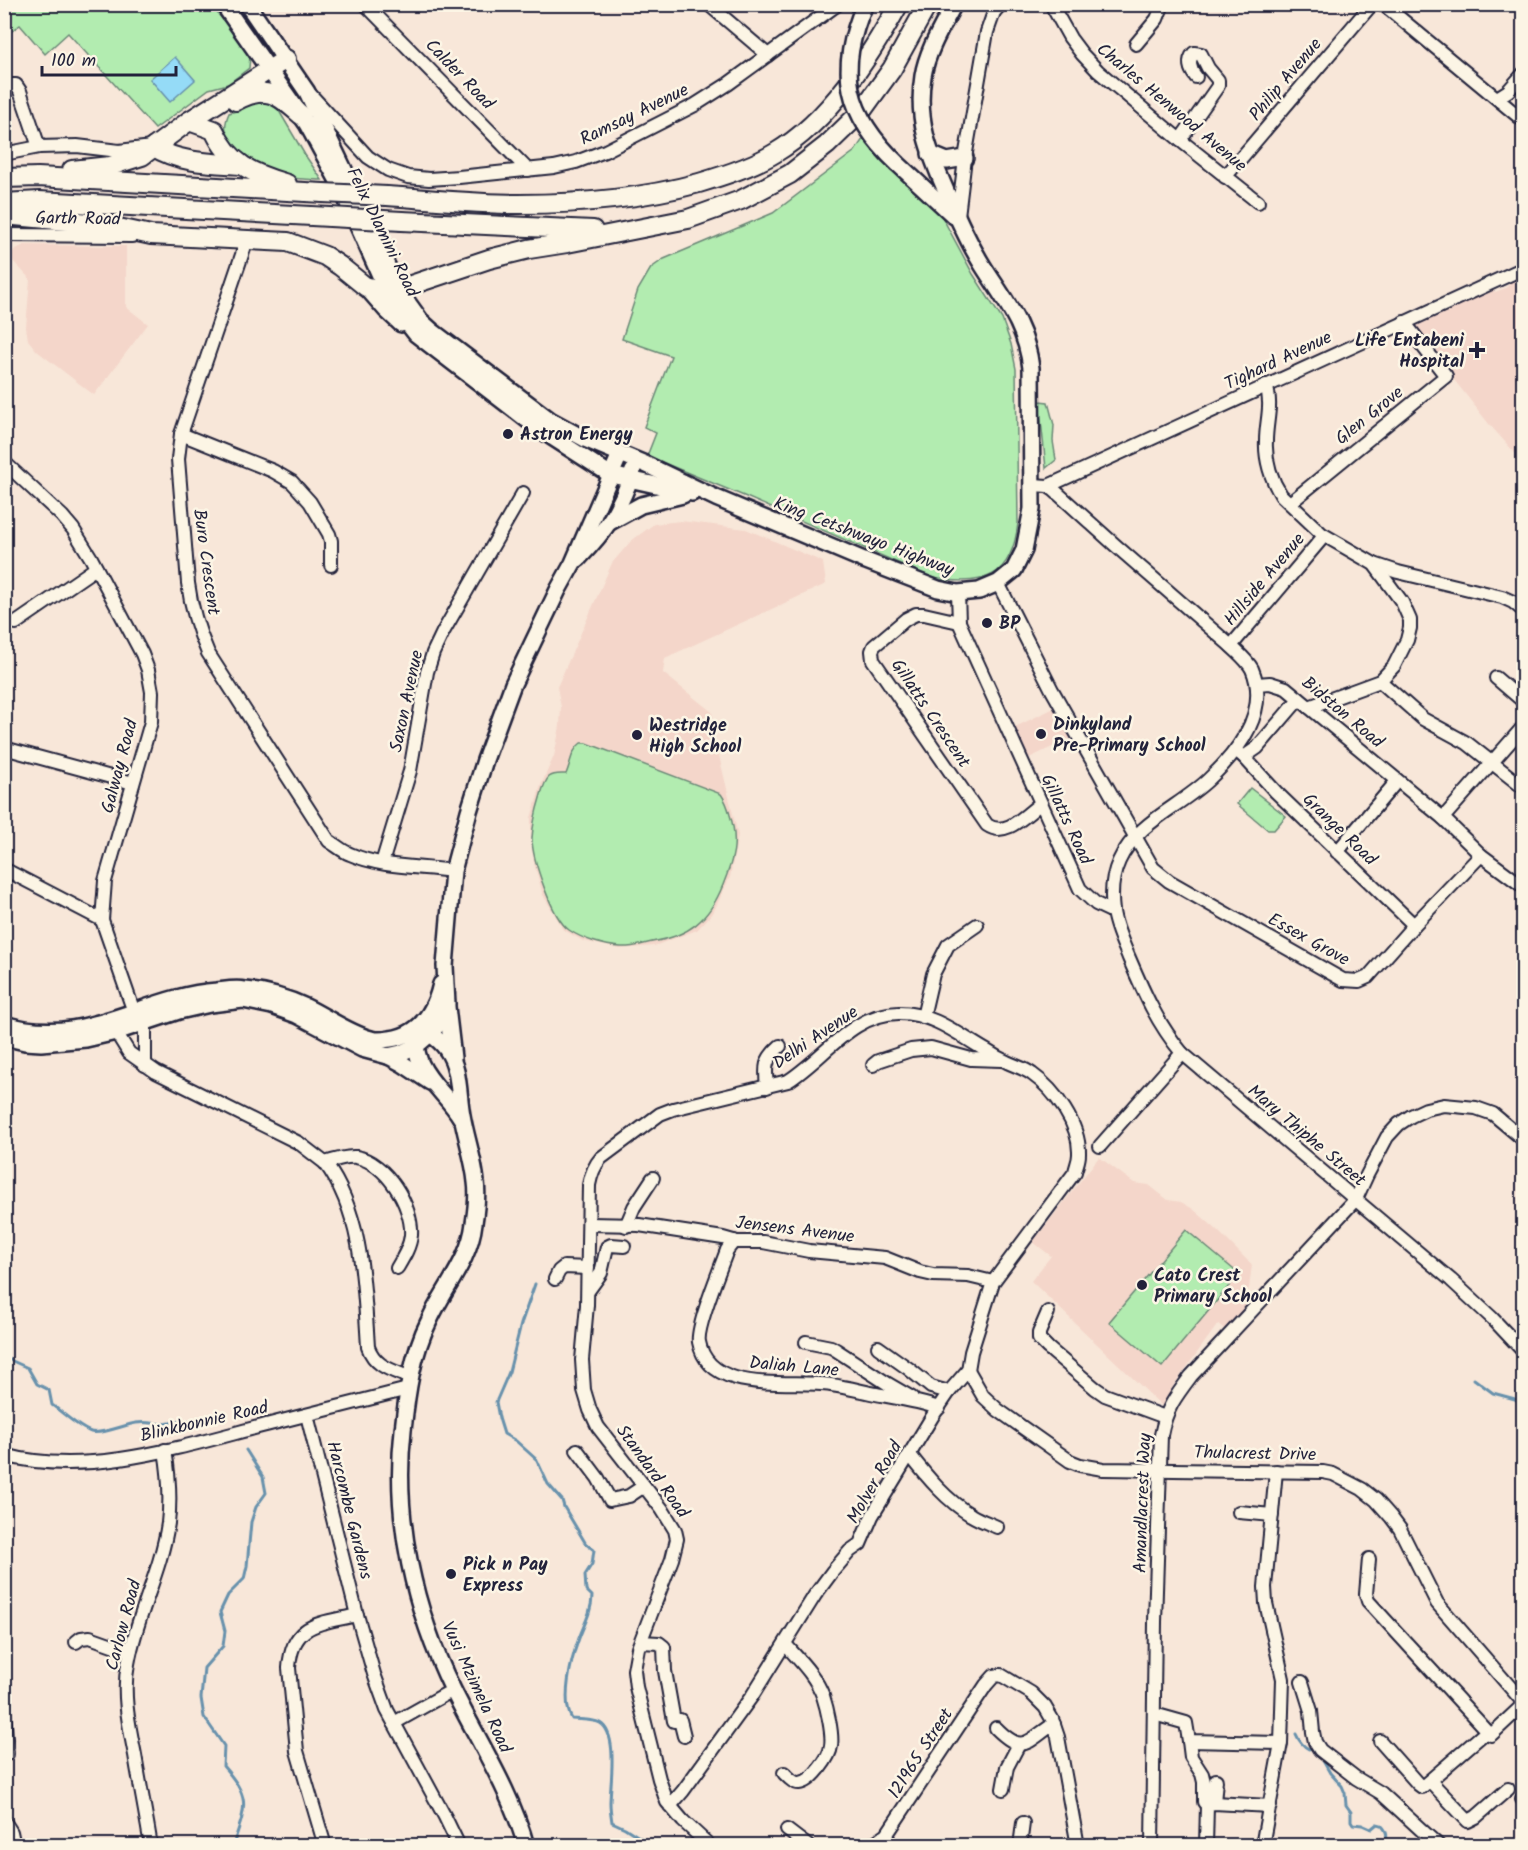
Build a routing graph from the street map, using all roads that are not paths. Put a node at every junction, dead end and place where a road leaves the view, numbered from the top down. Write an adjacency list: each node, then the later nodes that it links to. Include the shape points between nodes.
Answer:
1 (224, 4): 21 (main road, Felix Dlamini Road)
2 (247, 4): 19 (main road, Felix Dlamini Road)
3 (365, 4): 38 (street, Calder Road)
4 (708, 4): 18 (street)
5 (838, 4): 18 (street, Ramsay Avenue)
6 (865, 4): 46 (main road, bridge, via 853,36 849,68 861,120 897,164)
7 (895, 4): 16 (highway)
8 (899, 4): 16 (highway)
9 (928, 4): 47 (highway, via 892,69 861,112 790,174 741,200 688,219)
10 (954, 4): 35 (main road, via 923,74 922,119)
11 (1001, 4): 36 (street, via 987,32)
12 (1051, 4): 31 (street, Charles Henwood Avenue, via 1082,54)
13 (1163, 4): 17 (street, via 1157,19)
14 (1372, 4): 40 (street, Philip Avenue)
15 (1383, 4): 26 (street)
16 (886, 29): 42 (highway, bridge, via 864,63 811,126 775,154 724,176 672,190 601,201 518,204)
17 (1136, 44)
18 (768, 55): 38 (street, Ramsay Avenue, via 694,105 605,151 576,162)
19 (289, 63): 21 (highway); 25 (main road, Felix Dlamini Road)
20 (1524, 73): 26 (street)
21 (271, 74): 24 (highway); 27 (main road, Felix Dlamini Road); 28 (highway)
22 (1196, 77): 31 (street, via 1190,60 1198,52 1218,86)
23 (4, 89): 32 (street, via 16,85 20,91)
24 (251, 92): 27 (highway, via 278,97); 30 (highway, via 221,110)
25 (307, 92): 38 (street, Ramsay Avenue, via 368,157 388,170 429,179); 53 (main road, Felix Dlamini Road, via 389,270)
26 (1497, 98): 29 (street)
27 (301, 115): 53 (main road, Felix Dlamini Road)
28 (189, 121): 30 (highway); 33 (highway)
29 (1524, 121)
30 (214, 130): 37 (highway)
31 (1180, 140): 40 (street, Charles Henwood Avenue)
32 (39, 147): 33 (street, via 119,151); 34 (street)
33 (154, 147): 37 (highway, via 174,157); 39 (highway, via 124,162)
34 (4, 154)
35 (930, 154): 36 (main road, via 947,161); 46 (main road)
36 (965, 158): 46 (street)
37 (241, 165): 42 (highway, via 265,178)
38 (528, 170)
39 (38, 177): 41 (highway); 42 (highway)
40 (1225, 177): 43 (street, Charles Henwood Avenue)
41 (4, 178)
42 (318, 192)
43 (1258, 202)
44 (4, 203): 47 (highway, bridge, via 39,201)
45 (4, 215): 49 (highway, via 100,224)
46 (958, 220): 63 (main road, King Cetshwayo Highway, via 1024,334 1031,368 1031,468)
47 (627, 231): 53 (highway, via 529,249)
48 (4, 235): 49 (street, Garth Road)
49 (151, 236): 50 (highway)
50 (247, 240): 52 (highway, via 288,242 303,247 325,256); 57 (street, Buro Crescent)
51 (1524, 268): 54 (street, Tighard Avenue)
52 (366, 287): 53 (highway); 55 (main road, via 392,316)
53 (392, 288): 55 (main road, Felix Dlamini Road, via 399,311); 58 (main road, Felix Dlamini Road, via 432,331 511,392 550,420)
54 (1404, 322): 56 (street, Tighard Avenue); 67 (street, Glen Grove, via 1446,375)
55 (416, 334): 61 (main road, Felix Dlamini Road, via 538,428)
56 (1266, 385): 63 (street, Tighard Avenue); 67 (street, via 1270,401 1267,460 1276,487)
57 (182, 434): 72 (street, via 292,482 310,502 329,534); 98 (street, Buro Crescent, via 178,459 188,583 208,653 329,841 348,853)
58 (620, 454): 59 (main road, Felix Dlamini Road); 61 (main road)
59 (637, 461): 62 (main road); 66 (main road, King Cetshwayo Highway)
60 (4, 462): 73 (street, Galway Road, via 62,516)
61 (610, 475): 62 (main road, Felix Dlamini Road); 70 (main road)
62 (630, 481): 65 (main road, King Cetshwayo Highway); 68 (main road)
63 (1041, 486): 74 (main road, King Cetshwayo Highway, via 1024,550 1014,570); 79 (street)
64 (523, 493): 98 (street, Saxon Avenue, via 433,653 410,771)
65 (692, 493): 66 (main road, King Cetshwayo Highway); 68 (main road, via 641,505)
66 (716, 498): 75 (main road, King Cetshwayo Highway, via 887,569)
67 (1290, 503): 69 (street)
68 (610, 522): 70 (main road)
69 (1324, 536): 71 (street); 79 (street, Hillside Avenue)
70 (573, 563): 100 (main road, via 513,684 485,760)
71 (1374, 564): 76 (street, via 1502,597); 81 (street, via 1402,602 1410,620 1398,660)
72 (331, 565)
73 (96, 568): 78 (street); 91 (street, Galway Road, via 142,654 152,692 151,722)
74 (998, 583): 75 (main road, King Cetshwayo Highway, via 979,591); 95 (street, Essex Grove, via 1052,690)
75 (958, 593): 77 (street, Gillatts Road)
76 (1524, 610)
77 (959, 622): 93 (street, Gillatts Road); 93 (street, Gillatts Crescent, via 924,614 912,616 874,646 873,660 987,825 996,830 1008,828)
78 (16, 624)
79 (1231, 646): 82 (street, via 1246,660)
80 (1496, 678): 84 (street)
81 (1380, 681): 85 (street); 89 (street, via 1423,719)
82 (1257, 684): 83 (street, Bidston Road, via 1280,685); 88 (street, via 1256,714)
83 (1299, 699): 85 (street, Bidston Road); 88 (street, via 1257,748)
84 (1524, 702)
85 (1309, 707): 90 (street, Bidston Road)
86 (1524, 726): 89 (street)
87 (4, 748): 91 (street)
88 (1239, 754): 95 (street, via 1146,825); 96 (street, Grange Road)
89 (1492, 762): 92 (street); 94 (street)
90 (1397, 781): 94 (street, Bidston Road); 96 (street)
91 (133, 783): 103 (street, Galway Road, via 105,881)
92 (1524, 788)
93 (1040, 804): 102 (street, Gillatts Road, via 1080,889)
94 (1443, 818): 97 (street, Bidston Road)
95 (1135, 838): 102 (street, via 1119,861 1112,894); 105 (street, Essex Grove, via 1153,868 1169,881 1343,980 1365,979)
96 (1337, 852): 105 (street, Grange Road)
97 (1481, 855): 101 (street, Bidston Road); 105 (street, Essex Grove)
98 (382, 863): 100 (street, Buro Crescent)
99 (4, 869): 103 (street)
100 (453, 871): 106 (main road)
101 (1524, 887)
102 (1113, 912): 115 (street, Mary Thiphe Street, via 1152,1010)
103 (102, 920): 109 (street, Galway Road)
104 (977, 925): 108 (street, via 948,945 933,974)
105 (1414, 925)
106 (445, 966): 107 (main road); 112 (main road, via 437,1000)
107 (447, 1004): 112 (main road, via 440,1022); 118 (main road, Vusi Mzimela Road)
108 (924, 1017): 117 (street, Delhi Avenue, via 962,1034); 122 (street, Delhi Avenue, via 899,1013 860,1023 802,1072)
109 (139, 1018): 110 (main road, via 62,1030 32,1030); 111 (main road); 112 (main road, via 184,996 243,989 305,1006 372,1040); 116 (main road, via 243,1000 297,1015 362,1049); 119 (street, Galway Road)
110 (4, 1024)
111 (116, 1032): 113 (main road, via 41,1043); 119 (street, via 129,1053)
112 (420, 1035): 116 (main road, via 401,1053); 118 (main road, via 447,1049); 121 (main road, Vusi Mzimela Road, via 421,1064)
113 (4, 1037)
114 (780, 1046): 122 (street, via 767,1060)
115 (1182, 1053): 125 (street); 130 (street, Mary Thiphe Street)
116 (388, 1056): 121 (main road)
117 (1002, 1060): 120 (street, via 971,1059 931,1048 911,1050); 126 (street, Delhi Avenue, via 1031,1073 1047,1087 1077,1136)
118 (454, 1061): 123 (main road, Vusi Mzimela Road)
119 (145, 1065): 127 (street, via 299,1143)
120 (873, 1065)
121 (437, 1087): 123 (main road, Vusi Mzimela Road)
122 (767, 1087): 128 (street, Delhi Avenue, via 660,1114)
123 (464, 1124): 145 (main road, Vusi Mzimela Road, via 477,1189 471,1240 423,1334)
124 (1524, 1140): 130 (street, Amandlacrest Way, via 1493,1114 1476,1108 1444,1105 1425,1109 1387,1137)
125 (1100, 1146)
126 (1078, 1159): 138 (street, Molver Road, via 1068,1184)
127 (325, 1164): 136 (street, via 356,1157 381,1168 389,1177 401,1196 411,1226 410,1242); 145 (street, via 344,1194 355,1228 371,1356)
128 (595, 1165): 131 (street, Standard Road, via 589,1185)
129 (653, 1178): 132 (street)
130 (1356, 1199): 143 (street, Mary Thiphe Street, via 1451,1280); 150 (street, Amandlacrest Way, via 1191,1376)
131 (589, 1224): 132 (street, Jensens Avenue); 135 (street, Standard Road)
132 (626, 1226): 133 (street, Jensens Avenue)
133 (734, 1241): 138 (street, Jensens Avenue, via 885,1258 933,1275 968,1276); 147 (street, Daliah Lane, via 726,1250 703,1317 698,1340 706,1362 736,1378 831,1385)
134 (624, 1246): 139 (street, via 607,1247 601,1273)
135 (588, 1268): 137 (street, via 564,1267); 139 (street, Standard Road)
136 (397, 1269)
137 (555, 1279)
138 (993, 1282): 144 (street, Molver Road)
139 (588, 1291): 157 (street, Standard Road, via 582,1375 590,1410 605,1437)
140 (1048, 1312): 150 (street, via 1039,1333 1044,1344 1105,1395)
141 (806, 1342): 147 (street, via 831,1347)
142 (878, 1347): 146 (street, via 931,1387)
143 (1524, 1352)
144 (968, 1370): 146 (street, Molver Road); 155 (street, Thulacrest Drive, via 983,1396 998,1410 1070,1461 1091,1468)
145 (410, 1384): 149 (street, Blinkbonnie Road); 168 (main road, Vusi Mzimela Road, via 403,1433 403,1525 422,1610)
146 (949, 1392): 148 (street, Molver Road)
147 (918, 1401): 148 (street, Daliah Lane)
148 (939, 1408): 154 (street, Molver Road)
149 (307, 1415): 151 (street, Blinkbonnie Road); 162 (street, Harcombe Gardens)
150 (1165, 1417): 155 (street, Amandlacrest Way)
151 (165, 1450): 153 (street, Blinkbonnie Road, via 75,1464); 166 (street, Carlow Road, via 170,1495 168,1526)
152 (577, 1450): 157 (street, via 610,1500 629,1496)
153 (4, 1455)
154 (910, 1455): 160 (street, via 958,1506); 165 (street, Molver Road, via 872,1516 860,1544 832,1572)
155 (1160, 1469): 156 (street, Thulacrest Drive); 171 (street, Amandlacrest Way)
156 (1276, 1471): 159 (street); 169 (street, Thulacrest Drive, via 1333,1474 1376,1500 1401,1528 1437,1603)
157 (644, 1486): 164 (street, Standard Road, via 671,1522 677,1539)
158 (1239, 1512): 159 (street)
159 (1272, 1515): 179 (street, via 1265,1587 1283,1679)
160 (997, 1527)
161 (1369, 1559): 184 (street, via 1368,1601 1487,1731)
162 (357, 1615): 172 (street, Harcombe Gardens, via 380,1694); 195 (street, via 304,1631 294,1642 290,1657 296,1743)
163 (76, 1642): 166 (street, via 90,1637)
164 (641, 1642): 176 (street, via 664,1647 674,1721 680,1720); 188 (street, Standard Road, via 634,1663 636,1688 659,1779)
165 (785, 1644): 182 (street, via 818,1685 832,1742 830,1754 811,1777 797,1783); 188 (street, Molver Road, via 752,1696)
166 (131, 1649): 194 (street, Carlow Road, via 125,1686 127,1714)
167 (1302, 1682): 206 (street, via 1320,1749 1381,1793)
168 (453, 1690): 172 (street); 197 (main road, Vusi Mzimela Road, via 502,1785)
169 (1524, 1704): 175 (street)
170 (4, 1709): 181 (street)
171 (1154, 1714): 177 (street, via 1186,1723); 203 (street, Amandlacrest Way)
172 (394, 1723): 196 (street, Harcombe Gardens)
173 (1054, 1724): 180 (street); 200 (street, 121965 Street, via 1031,1693 1001,1675 994,1676 887,1834); 202 (street)
174 (996, 1728): 180 (street, via 1006,1739)
175 (1491, 1735)
176 (684, 1736)
177 (1189, 1742): 179 (street); 187 (street, via 1191,1757 1204,1782 1204,1802)
178 (1380, 1742): 184 (street, via 1419,1785)
179 (1281, 1743): 189 (street)
180 (1019, 1744): 185 (street, via 1007,1767)
181 (7, 1754)
182 (784, 1773)
183 (1216, 1780): 187 (street)
184 (1430, 1781): 186 (street, via 1468,1821)
185 (1003, 1789)
186 (1508, 1789)
187 (1210, 1804): 189 (street); 204 (street)
188 (670, 1806): 198 (street, Standard Road)
189 (1270, 1806): 205 (street)
190 (4, 1821): 193 (street)
191 (1023, 1823): 201 (street)
192 (787, 1830): 199 (street)
193 (15, 1845)
194 (151, 1845)
195 (325, 1845)
196 (459, 1845)
197 (526, 1845)
198 (710, 1845)
199 (808, 1845)
200 (870, 1845)
201 (1020, 1845)
202 (1078, 1845)
203 (1152, 1845)
204 (1206, 1845)
205 (1262, 1845)
206 (1439, 1845)

